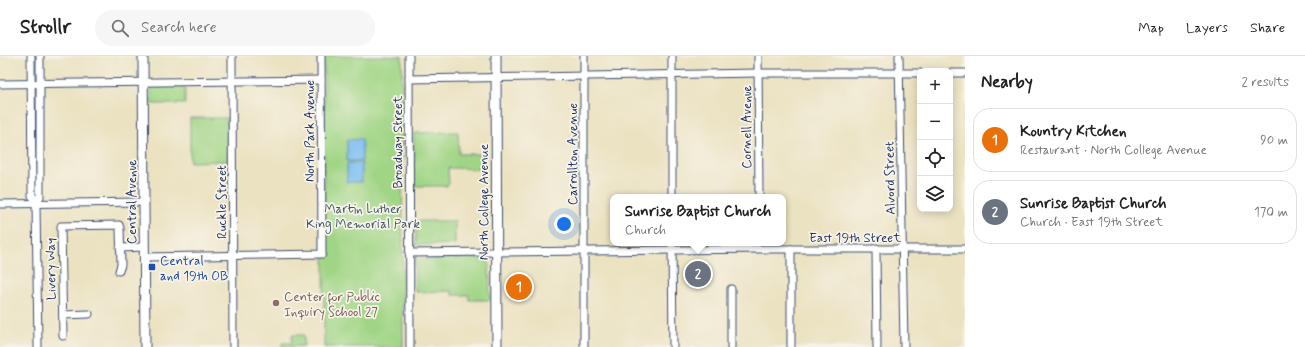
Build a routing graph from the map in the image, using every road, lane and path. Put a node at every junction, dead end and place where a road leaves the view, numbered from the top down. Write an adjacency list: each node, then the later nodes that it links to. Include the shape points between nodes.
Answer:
1 (31, 56): 24 (street)
2 (40, 56): 25 (street)
3 (143, 56): 23 (main road, Central Avenue)
4 (232, 56): 21 (street, Ruckle Street)
5 (321, 56): 22 (street, North Park Avenue)
6 (408, 56): 20 (street, Broadway Street)
7 (496, 56): 19 (main road, North College Avenue)
8 (584, 56): 18 (street, Carrollton Avenue)
9 (672, 56): 17 (street)
10 (758, 56): 12 (street, Cornell Avenue)
11 (899, 56): 13 (street, Alvord Street)
12 (758, 73): 13 (street); 17 (street); 28 (street, Cornell Avenue)
13 (899, 73): 14 (street); 37 (street, Alvord Street)
14 (917, 73)
15 (953, 73): 16 (street)
16 (965, 73)
17 (672, 75): 18 (street); 27 (street)
18 (584, 76): 19 (street); 40 (street, Carrollton Avenue)
19 (496, 77): 20 (street); 41 (main road, North College Avenue)
20 (409, 79): 42 (street, Broadway Street)
21 (232, 80): 22 (street); 23 (street); 43 (street, Ruckle Street)
22 (321, 80): 43 (street, North Park Avenue, via 322,254)
23 (143, 81): 25 (street); 30 (main road, Central Avenue)
24 (32, 83): 25 (street); 26 (street); 29 (street, via 32,196)
25 (40, 83): 29 (street, via 40,197)
26 (0, 84)
27 (672, 194)
28 (759, 194)
29 (36, 202): 30 (street); 31 (street); 50 (street)
30 (143, 202): 33 (main road, Central Avenue)
31 (0, 204)
32 (759, 246): 34 (street, East 19th Street); 38 (street, East 19th Street)
33 (144, 247): 35 (street); 44 (main road, Central Avenue)
34 (672, 247): 40 (street, East 19th Street); 56 (street)
35 (120, 248): 45 (street); 48 (street, Livery Way, via 119,225 61,226)
36 (876, 248): 37 (street, East 19th Street); 38 (street, East 19th Street); 59 (street)
37 (902, 248): 39 (street, East 19th Street); 60 (street, Alvord Street)
38 (791, 249): 58 (street)
39 (965, 249)
40 (584, 251): 41 (street, East 19th Street); 55 (street, Carrollton Avenue)
41 (496, 252): 42 (street, East 19th Street); 54 (main road, North College Avenue)
42 (409, 253): 53 (street, Broadway Street)
43 (233, 256): 44 (street); 52 (street, Ruckle Street)
44 (144, 257): 51 (main road, Central Avenue)
45 (119, 271)
46 (731, 289): 57 (street)
47 (89, 314): 48 (street, Livery Way)
48 (63, 315): 49 (street, Livery Way)
49 (63, 336)
50 (38, 347)
51 (145, 347)
52 (233, 347)
53 (410, 347)
54 (497, 347)
55 (584, 347)
56 (673, 347)
57 (731, 347)
58 (791, 347)
59 (878, 347)
60 (904, 347)

